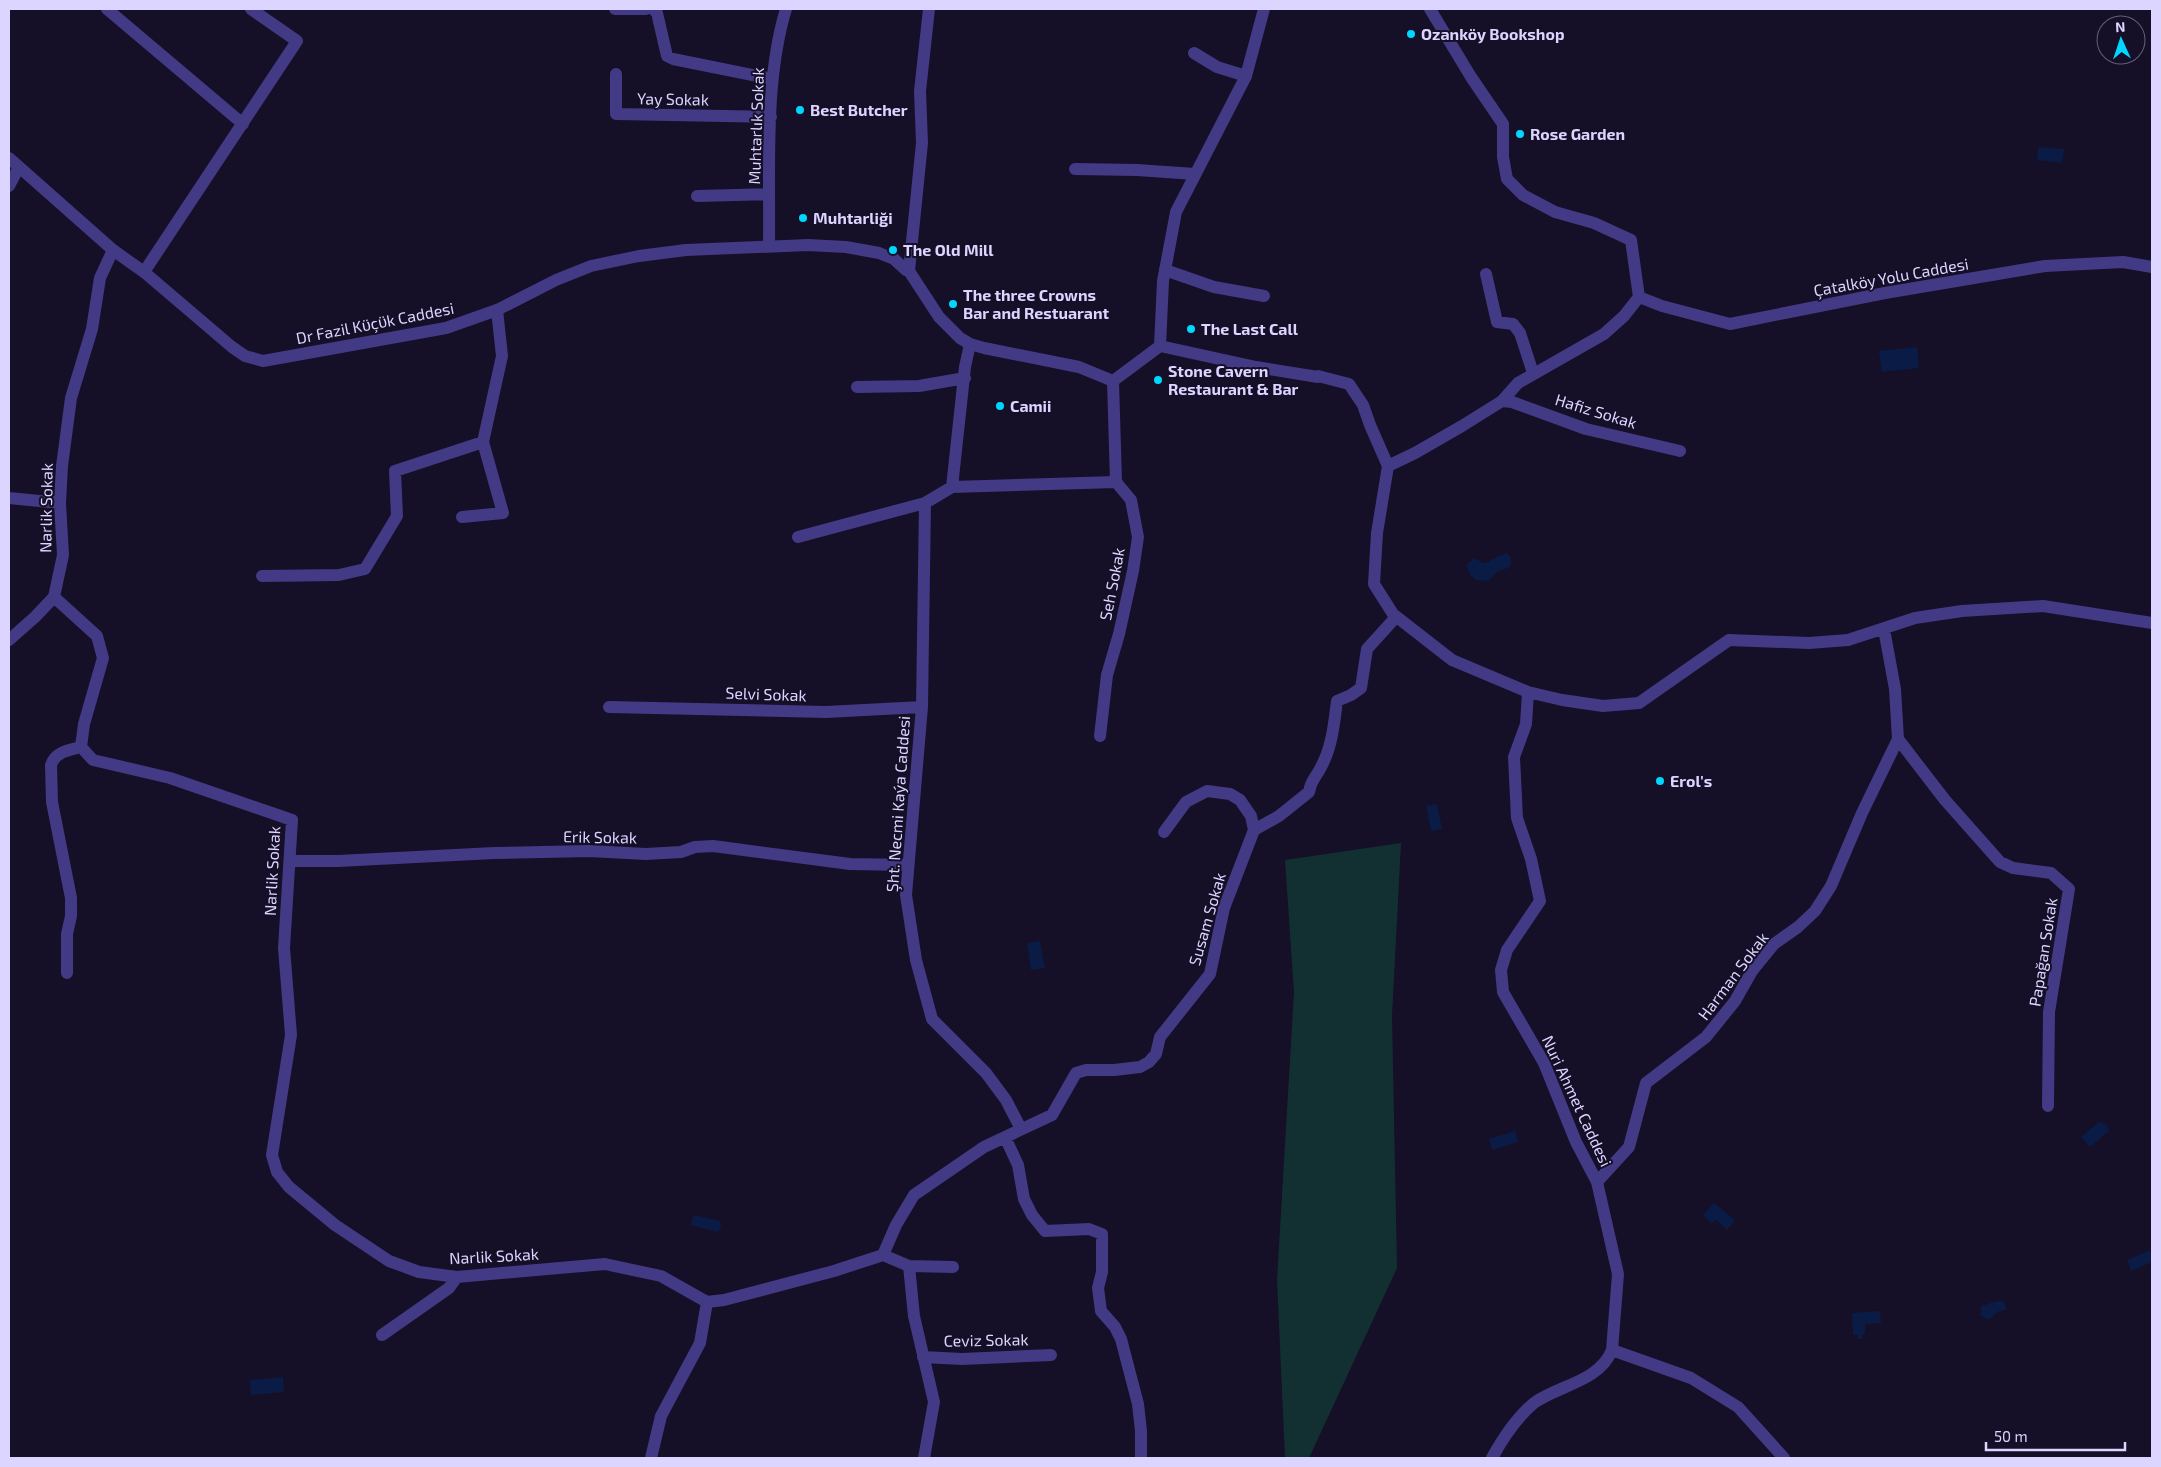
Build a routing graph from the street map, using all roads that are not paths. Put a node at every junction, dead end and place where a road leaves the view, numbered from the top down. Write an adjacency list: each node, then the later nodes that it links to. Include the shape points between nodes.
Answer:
1 (107, 9): 15 (street)
2 (251, 9): 15 (street, via 297,41)
3 (615, 9): 4 (street)
4 (646, 9)
5 (653, 9): 13 (street, via 667,56)
6 (786, 9): 13 (street, Muhtarlık Sokak)
7 (929, 9): 27 (street, via 920,91 922,142)
8 (1264, 9): 12 (street)
9 (1430, 9): 31 (street, via 1503,124 1507,179 1523,195 1555,212 1594,223 1631,240)
10 (1194, 53): 12 (street, via 1217,67)
11 (616, 74): 14 (street, Yay Sokak, via 616,114)
12 (1246, 76): 19 (street)
13 (772, 79): 14 (street, Muhtarlık Sokak)
14 (771, 117): 21 (street, Muhtarlık Sokak)
15 (243, 124): 28 (street)
16 (9, 158): 17 (street, Dr Fazil Kϋçϋk Caddesi)
17 (19, 167): 20 (street); 24 (street, Dr Fazil Kϋçϋk Caddesi)
18 (1075, 169): 19 (street)
19 (1195, 174): 26 (street, via 1176,212)
20 (9, 186)
21 (770, 194): 22 (street); 23 (street, Muhtarlık Sokak)
22 (697, 196)
23 (769, 246): 27 (street, Dr Fazil Kϋçϋk Caddesi, via 846,247 879,253 894,259); 32 (street, Dr Fazil Kϋçϋk Caddesi, via 686,250 591,266)
24 (113, 250): 28 (street, Dr Fazil Kϋçϋk Caddesi); 46 (street, Narlik Sokak, via 100,278 92,329 71,398)
25 (2152, 267): 31 (street, Çatalköy Yolu Caddesi, via 2123,262 2045,266 1885,292 1730,324)
26 (1165, 270): 30 (street, via 1214,287); 34 (street)
27 (909, 271): 33 (street, Dr Fazil Kϋçϋk Caddesi, via 939,317)
28 (144, 272): 32 (street, Dr Fazil Kϋçϋk Caddesi, via 232,347 263,362 446,328)
29 (1486, 274): 35 (street, via 1497,322 1513,324 1520,333)
30 (1264, 296)
31 (1639, 297): 35 (street, via 1604,334)
32 (497, 310): 40 (street, via 502,356)
33 (970, 344): 36 (street); 37 (street, via 1079,367)
34 (1160, 346): 37 (street); 42 (street, via 1349,384 1364,405)
35 (1533, 373): 39 (street, via 1518,383)
36 (965, 378): 38 (street, via 919,386); 44 (street)
37 (1113, 381): 43 (street)
38 (857, 387)
39 (1502, 401): 41 (street, Hafiz Sokak, via 1586,428); 42 (street)
40 (484, 442): 48 (street, via 503,514); 50 (street, via 395,471 397,516 365,569 339,575)
41 (1680, 451)
42 (1388, 466): 52 (street, via 1377,533 1374,584)
43 (1116, 482): 44 (street); 59 (street, Seh Sokak, via 1131,500 1138,537 1119,634 1107,676)
44 (952, 487): 47 (street)
45 (9, 498): 46 (street)
46 (60, 503): 51 (street, Narlik Sokak, via 63,555)
47 (925, 503): 49 (street); 58 (street, Şht. Necmi Kaýa Caddesi)
48 (462, 516)
49 (798, 537)
50 (262, 576)
51 (54, 597): 55 (street); 61 (street, via 97,636 103,658 84,724)
52 (1396, 617): 56 (street, via 1452,660); 62 (street, via 1367,650 1361,688 1337,701 1331,740 1321,769 1311,781 1310,792 1280,816)
53 (2152, 623): 54 (street, via 2043,606 1962,611 1915,618)
54 (1884, 630): 56 (street, via 1848,640 1809,643 1729,640 1639,703 1603,706); 60 (street, Harman Sokak, via 1895,689)
55 (9, 640)
56 (1528, 692): 70 (street, Nuri Ahmet Caddesi, via 1526,724 1514,757 1517,818 1531,859 1540,901 1507,950 1501,970 1503,992 1544,1063 1576,1142)
57 (609, 707): 58 (street, Selvi Sokak, via 826,712)
58 (922, 708): 65 (street, Şht. Necmi Kaýa Caddesi)
59 (1100, 736)
60 (1898, 740): 67 (street, Papağan Sokak, via 2000,862 2012,868 2051,874 2069,889 2050,1012); 70 (street, Harman Sokak, via 1831,886 1815,911 1774,944 1706,1037 1646,1083 1628,1147)
61 (81, 747): 64 (street, Narlik Sokak, via 93,760 170,778 292,820); 66 (street, via 58,755 51,765 52,802 71,898)
62 (1254, 830): 63 (street, via 1251,816 1240,800 1230,794 1207,792 1186,802); 68 (street, Susam Sokak, via 1224,908 1210,974 1160,1037 1156,1054 1140,1067 1076,1073 1052,1115)
63 (1164, 832)
64 (290, 861): 65 (street, Erik Sokak, via 589,851 646,854 713,846 850,864); 74 (street, Narlik Sokak, via 284,948 292,1035 272,1155 277,1172 289,1187 335,1226 389,1261 419,1272)
65 (907, 865): 68 (street, Şht. Necmi Kaýa Caddesi, via 906,895 932,1019 986,1073 1006,1100)
66 (67, 973)
67 (2048, 1106)
68 (1021, 1129): 69 (street)
69 (1005, 1137): 71 (street, via 984,1147 914,1194); 82 (street, via 1018,1165 1024,1199 1045,1231 1089,1229 1102,1234 1102,1272 1098,1288 1101,1311 1115,1327 1120,1339 1138,1404)
70 (1597, 1182): 77 (street, Nuri Ahmet Caddesi, via 1618,1274)
71 (883, 1255): 72 (street); 75 (street, via 834,1271)
72 (909, 1266): 73 (street); 79 (street, Ceviz Sokak)
73 (953, 1267)
74 (457, 1277): 75 (street, Narlik Sokak, via 605,1264 661,1276); 76 (street, via 449,1288)
75 (707, 1302): 80 (street, via 700,1343 660,1416)
76 (382, 1335)
77 (1612, 1350): 83 (street, via 1608,1360 1597,1370 1536,1402 1521,1414); 84 (street, via 1691,1378 1738,1406)
78 (1051, 1355): 79 (street, Ceviz Sokak, via 962,1359)
79 (923, 1357): 81 (street, Ceviz Sokak, via 934,1402)
80 (651, 1458)
81 (924, 1458)
82 (1141, 1458)
83 (1492, 1458)
84 (1784, 1458)

